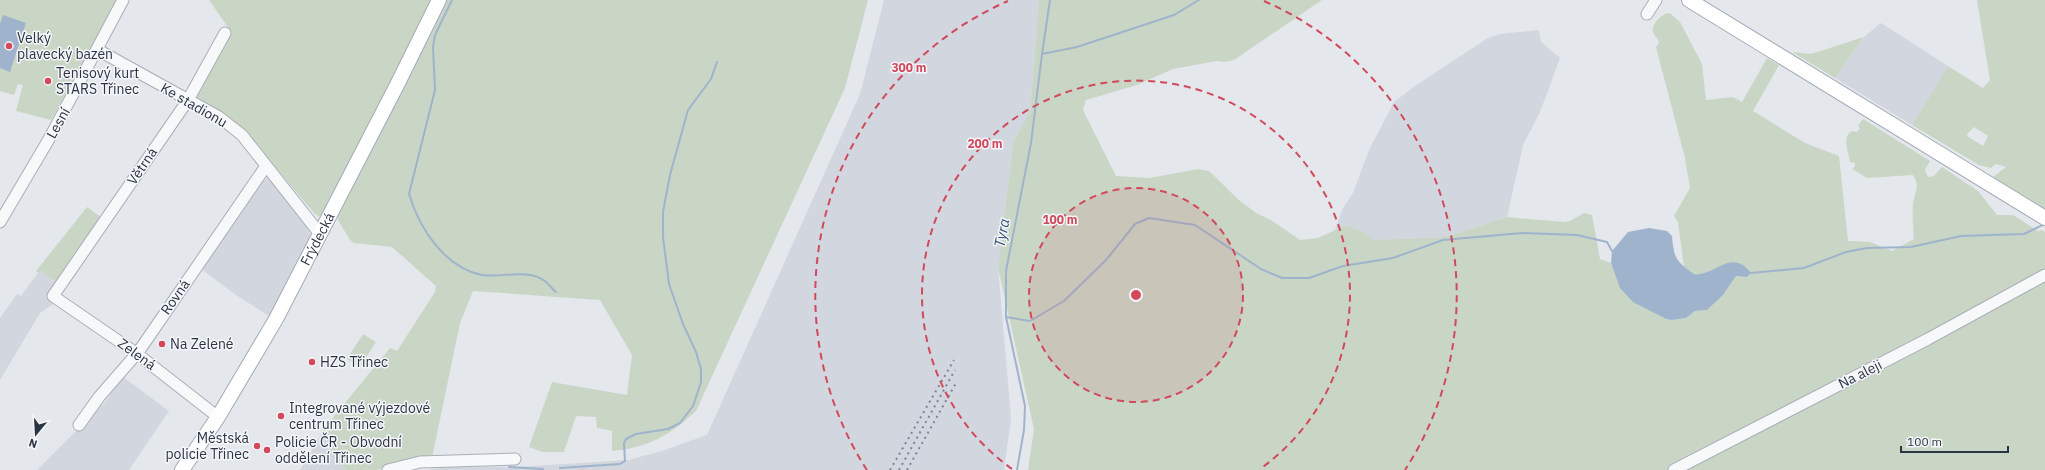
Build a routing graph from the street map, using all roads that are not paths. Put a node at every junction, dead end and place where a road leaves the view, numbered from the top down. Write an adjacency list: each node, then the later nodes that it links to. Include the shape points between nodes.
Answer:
1 (123, 0): 7 (street, Lesní)
2 (439, 0): 12 (main road, Frýdecká)
3 (1656, 0): 5 (street)
4 (1689, 0): 10 (main road)
5 (1647, 14)
6 (224, 33): 8 (street, Větrná)
7 (98, 50): 8 (street, Ke stadionu); 11 (street, Lesní)
8 (188, 100): 9 (street, Ke stadionu, via 219,117 242,135); 14 (street, Větrná)
9 (266, 166): 12 (street, Ke stadionu); 15 (street, Rovná)
10 (2045, 218)
11 (0, 222)
12 (320, 234): 16 (main road, Frýdecká, via 276,319)
13 (2045, 275): 21 (street, Na aleji, via 1928,339)
14 (53, 296): 15 (street, Zelená)
15 (136, 352): 16 (street, Zelená); 17 (street, Rovná)
16 (218, 416): 19 (main road, Frýdecká)
17 (79, 425)
18 (515, 459): 20 (street, via 420,462)
19 (182, 470)
20 (388, 470)
21 (1674, 470)

